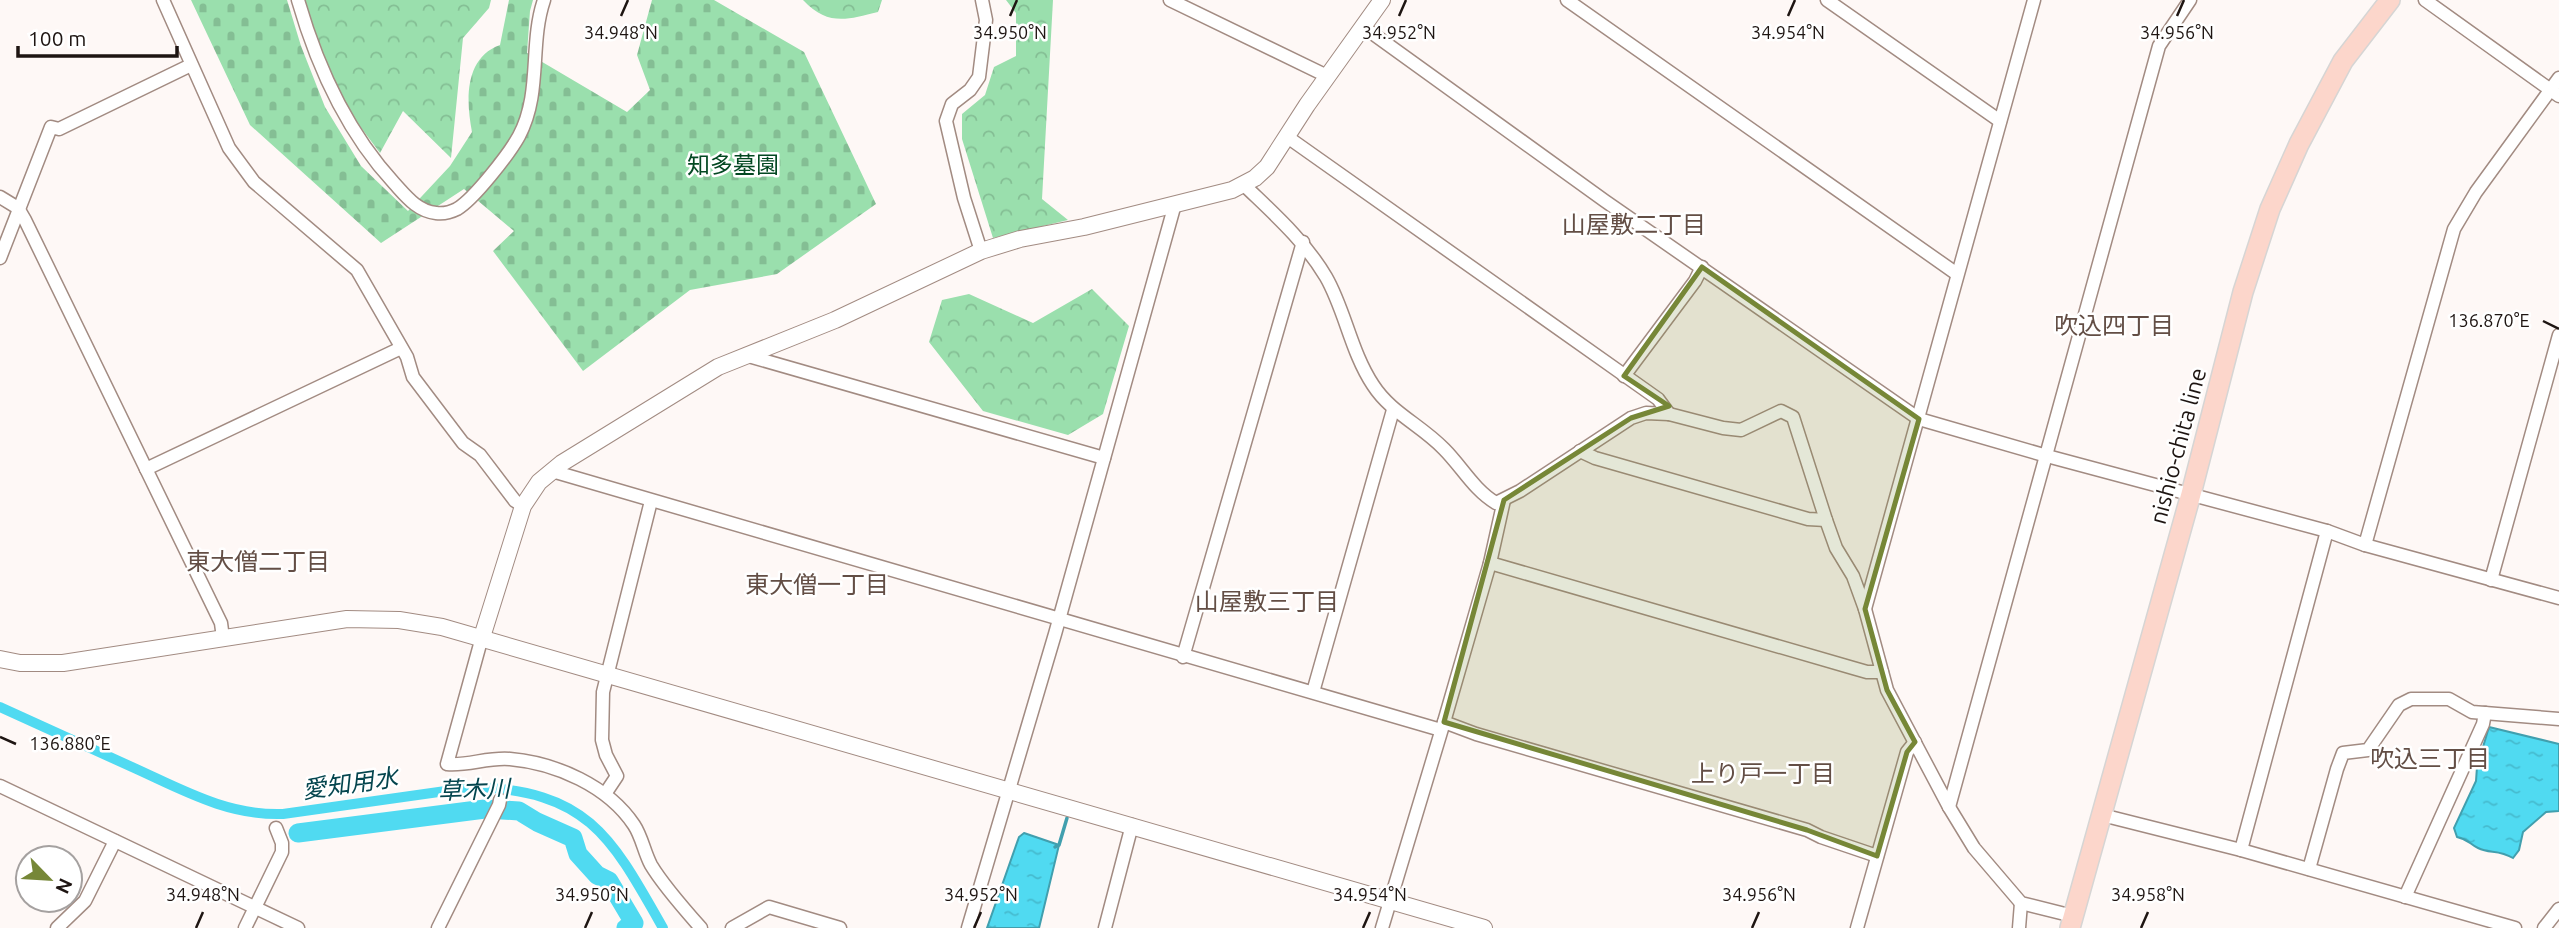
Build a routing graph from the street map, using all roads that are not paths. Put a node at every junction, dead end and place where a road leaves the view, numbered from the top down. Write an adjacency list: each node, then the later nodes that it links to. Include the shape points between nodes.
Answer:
1 (163, 0): 14 (street)
2 (298, 0): 3 (street, via 309,40 362,145 416,206 438,214 457,209 468,200 519,135 530,107)
3 (544, 0)
4 (982, 0): 25 (street, via 986,20 979,77 952,104 946,121)
5 (1170, 0): 15 (street)
6 (1382, 0): 13 (street)
7 (1567, 0): 28 (street)
8 (1827, 0): 18 (street)
9 (2034, 0): 18 (street)
10 (2190, 0): 37 (street, via 2160,46)
11 (2390, 0): 41 (main road, nishio-chita line, via 2343,61 2270,209 2243,292)
12 (2425, 0): 17 (street)
13 (1365, 28): 15 (street); 27 (street)
14 (191, 65): 23 (street, via 59,129 51,127); 30 (street, via 239,165 357,270)
15 (1327, 76): 19 (street)
16 (2559, 78): 17 (street)
17 (2555, 93): 47 (street, via 2476,192 2454,229)
18 (2000, 121): 28 (street)
19 (1286, 136): 20 (street, via 1267,167); 32 (street)
20 (1244, 185): 22 (street); 24 (street)
21 (0, 197): 23 (street)
22 (1175, 204): 25 (street); 38 (street)
23 (18, 208): 26 (street); 39 (street)
24 (1303, 242): 33 (street, via 1326,278 1371,384); 55 (street)
25 (981, 251): 31 (street, via 835,320)
26 (0, 258)
27 (1702, 267): 32 (street); 35 (street)
28 (1957, 274): 35 (street)
29 (2559, 335): 49 (street)
30 (401, 348): 39 (street); 44 (street, via 413,377 463,443 480,455)
31 (745, 355): 38 (street); 40 (street, via 657,403)
32 (1624, 376): 34 (street, via 1658,399)
33 (1393, 410): 42 (street, via 1439,443 1483,495 1496,503); 59 (street)
34 (1669, 414): 36 (street, via 1631,418); 45 (street, via 1741,430 1782,411 1793,417)
35 (1919, 419): 37 (street); 51 (street)
36 (1580, 451): 42 (street); 45 (street, via 1808,519)
37 (2047, 456): 41 (street); 68 (street)
38 (1104, 458): 52 (street)
39 (146, 469): 54 (street, via 221,623)
40 (552, 471): 43 (street); 44 (street)
41 (2191, 494): 46 (street); 69 (main road, nishio-chita line)
42 (1504, 500): 48 (street)
43 (651, 501): 52 (street); 58 (street)
44 (523, 506): 53 (street)
45 (1826, 520): 51 (street)
46 (2327, 531): 47 (street); 73 (street)
47 (2365, 545): 49 (street)
48 (1490, 563): 57 (street, via 1867,672); 62 (street)
49 (2491, 580): 50 (street)
50 (2559, 598)
51 (1865, 609): 57 (street)
52 (1058, 619): 55 (street); 65 (street)
53 (482, 637): 54 (street, via 377,618); 58 (street); 66 (street, via 447,764 483,759 526,761 566,772)
54 (223, 638): 56 (street, via 63,663)
55 (1184, 656): 59 (street)
56 (0, 659)
57 (1882, 672): 63 (street)
58 (607, 675): 65 (street); 66 (street, via 602,740 617,776)
59 (1313, 692): 62 (street)
60 (2485, 713): 61 (street); 75 (street, via 2472,712 2449,699 2411,699 2399,705 2368,750 2343,753); 76 (street)
61 (2559, 719)
62 (1443, 726): 74 (street, via 1807,830); 77 (street)
63 (1915, 742): 68 (street); 74 (street, via 1907,752)
64 (0, 786): 72 (street)
65 (1009, 791): 70 (street); 89 (street)
66 (605, 794): 86 (street, via 636,827 651,865)
67 (500, 800): 85 (street)
68 (1949, 807): 78 (street, via 1974,848)
69 (2102, 816): 73 (street); 81 (main road, nishio-chita line)
70 (1132, 825): 77 (street); 90 (street)
71 (276, 828): 79 (street, via 282,852)
72 (115, 841): 79 (street); 82 (street, via 85,901)
73 (2241, 850): 75 (street)
74 (1877, 856): 93 (street)
75 (2309, 869): 76 (street)
76 (2405, 897): 95 (street)
77 (1391, 902): 91 (street); 92 (street)
78 (2021, 903): 81 (street); 94 (street)
79 (255, 907): 83 (street); 84 (street)
80 (2559, 909): 96 (street)
81 (2071, 922)
82 (57, 928)
83 (245, 928)
84 (299, 928)
85 (438, 928)
86 (701, 928)
87 (732, 928): 88 (street, via 769,907)
88 (840, 928)
89 (968, 928)
90 (1105, 928)
91 (1382, 928)
92 (1484, 928)
93 (1857, 928)
94 (2019, 928)
95 (2515, 928)
96 (2544, 928)

